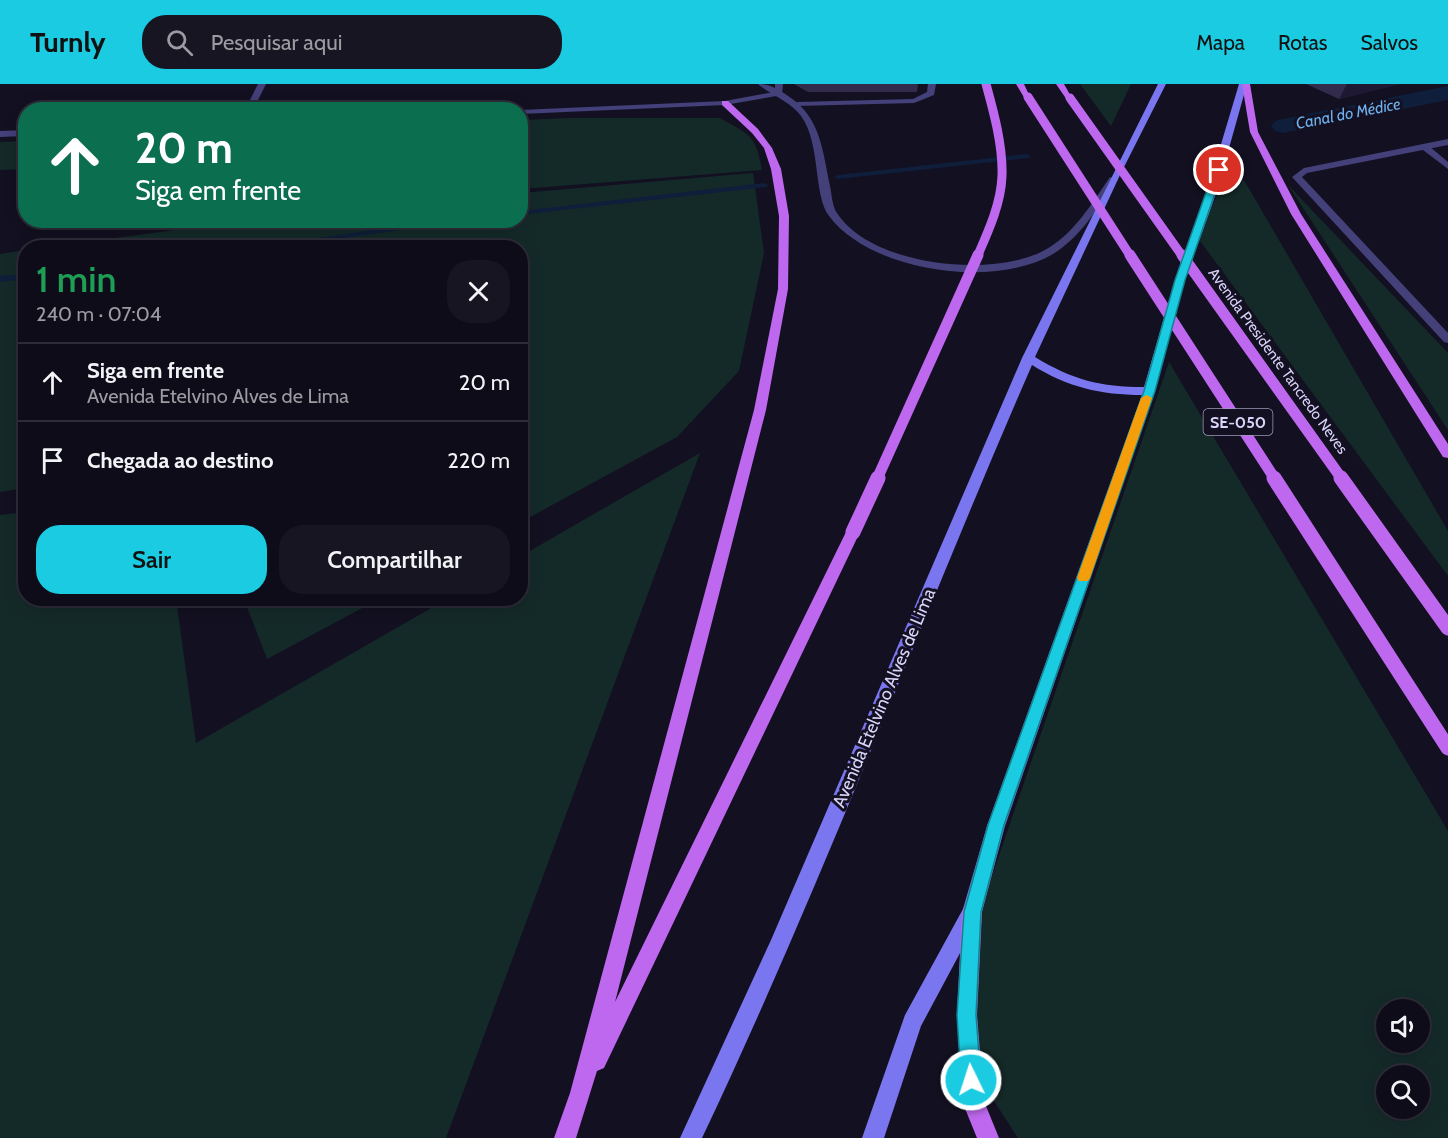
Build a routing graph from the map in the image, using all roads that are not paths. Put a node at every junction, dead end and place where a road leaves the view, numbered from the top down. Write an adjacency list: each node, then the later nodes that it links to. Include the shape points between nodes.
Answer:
1 (262, 84): 10 (street)
2 (762, 84): 9 (street)
3 (932, 84): 12 (street, via 931,93 914,101)
4 (986, 84): 27 (main road, bridge, via 996,123 1002,177 991,226 853,532)
5 (1020, 84): 25 (main road, SE-050, bridge)
6 (1060, 84): 24 (main road, Avenida Presidente Tancredo Neves / SE-050, bridge)
7 (1162, 84): 19 (main road, Avenida Etelvino Alves de Lima)
8 (1245, 84): 22 (main road, via 1180,280); 23 (main road, via 1254,132 1271,169)
9 (779, 88): 11 (street); 12 (street)
10 (253, 102)
11 (725, 103): 13 (street); 27 (main road, via 755,131 768,148 776,169 784,216 783,289 760,410)
12 (797, 105): 19 (street, via 811,121 832,214 852,234 885,252 916,262 959,269 996,268 1047,253 1073,234)
13 (528, 112)
14 (18, 133): 15 (street)
15 (0, 134)
16 (1448, 142): 17 (street)
17 (1426, 147): 18 (street); 20 (street, via 1304,171 1297,177)
18 (1448, 166)
19 (1113, 179): 21 (main road, Avenida Etelvino Alves de Lima)
20 (1448, 340)
21 (1028, 358): 22 (main road, via 1066,381 1089,389); 29 (main road, Avenida Etelvino Alves de Lima, via 754,1003)
22 (1149, 391): 26 (main road, via 996,825)
23 (1448, 454)
24 (1448, 628)
25 (1448, 748)
26 (972, 912): 30 (main road, via 912,1022); 31 (main road, via 967,1015 973,1101)
27 (581, 1093): 28 (main road)
28 (565, 1138)
29 (691, 1138)
30 (873, 1138)
31 (988, 1138)

